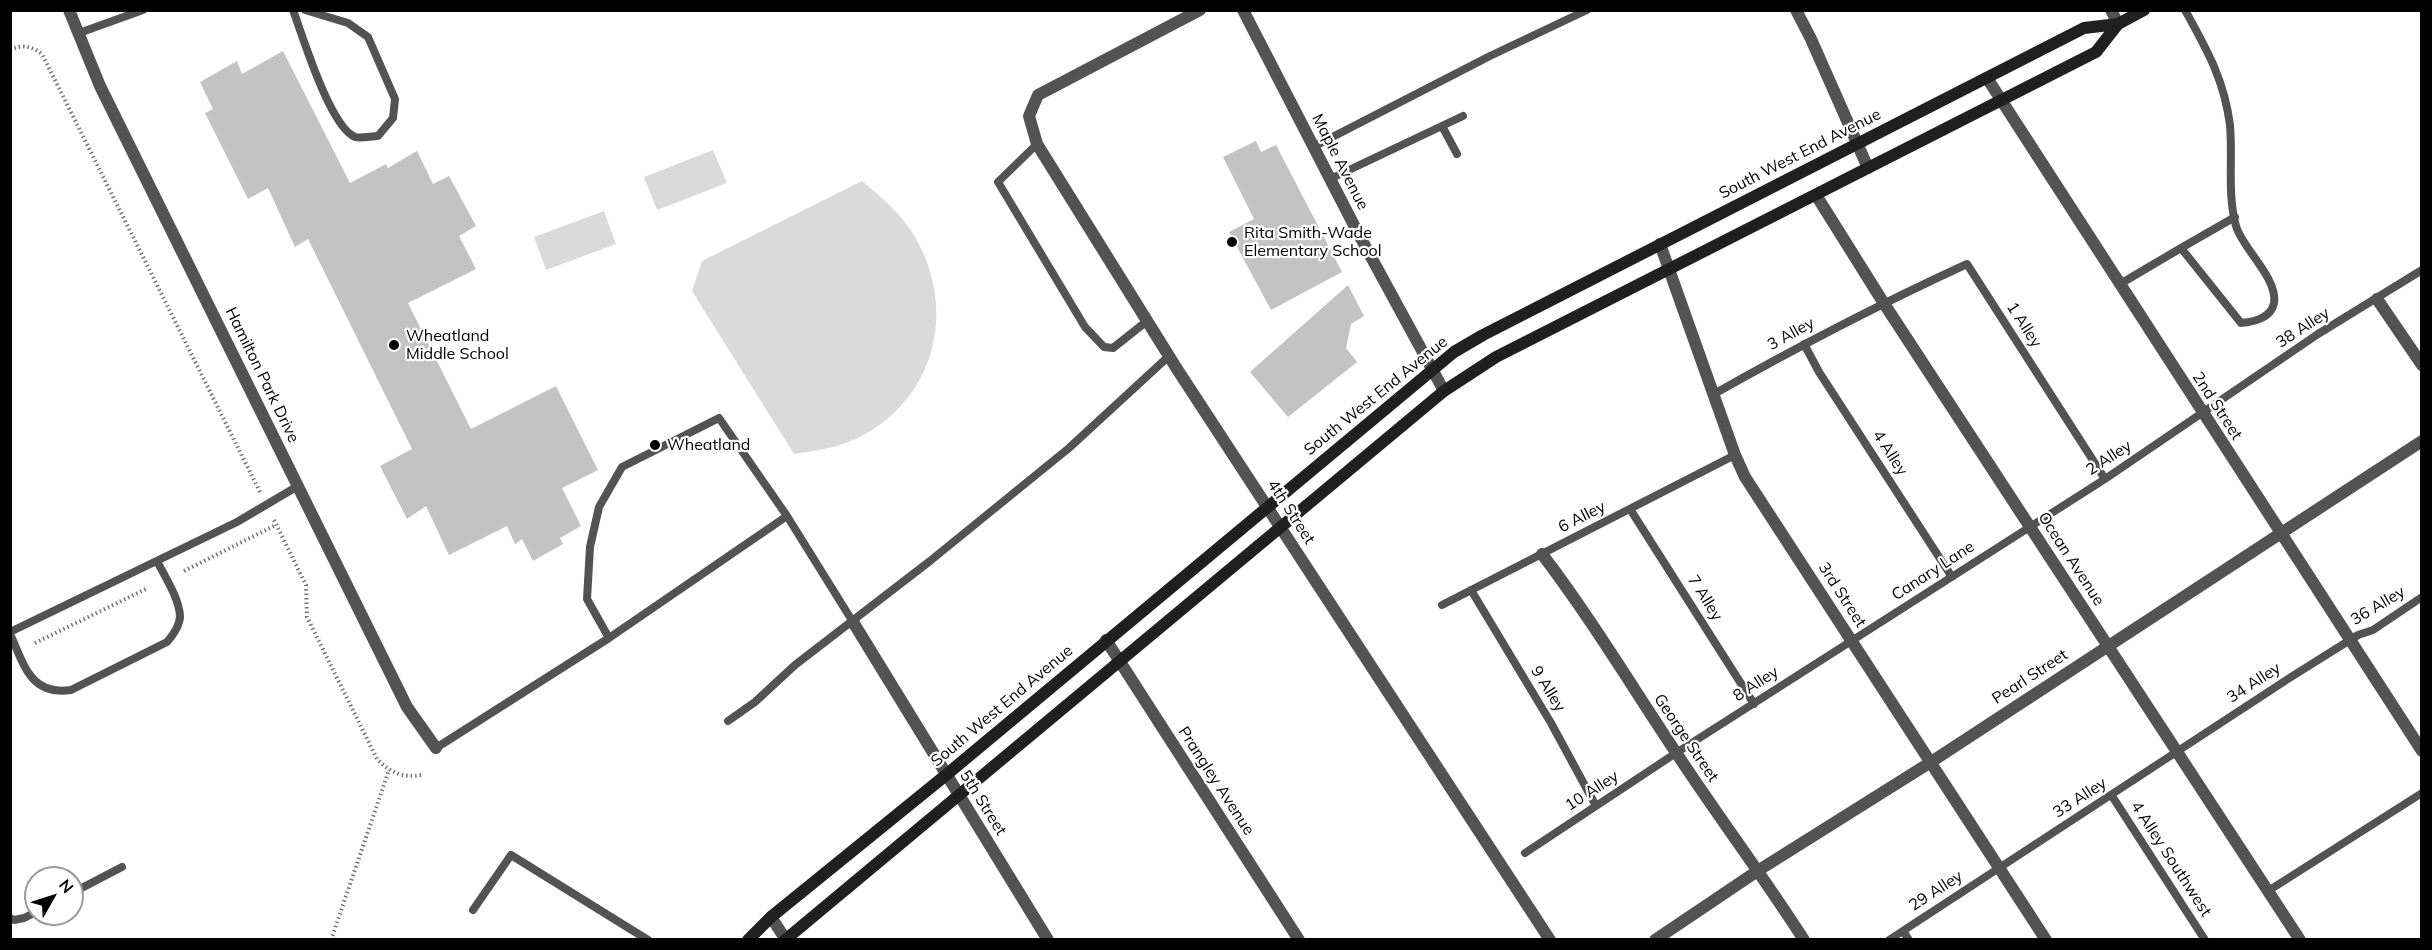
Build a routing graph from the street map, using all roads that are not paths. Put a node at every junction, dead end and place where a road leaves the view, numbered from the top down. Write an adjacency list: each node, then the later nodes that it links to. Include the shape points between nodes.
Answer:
1 (69, 10): 13 (street, Hamilton Park Drive)
2 (142, 10): 13 (lane)
3 (293, 10): 4 (lane, via 325,95 343,129 357,138 378,136 393,118 395,99 368,38 348,23)
4 (305, 10)
5 (1200, 10): 19 (street, 4th Street, via 1038,95 1029,116)
6 (1243, 10): 20 (street, Maple Avenue)
7 (1587, 10): 20 (lane)
8 (1796, 10): 18 (street)
9 (2111, 10): 12 (street)
10 (2144, 10): 12 (main road, South West End Avenue)
11 (2185, 10): 25 (lane, via 2218,72 2224,93)
12 (2118, 24): 14 (main road, South West End Avenue, via 2084,28); 15 (main road, South West End Avenue, via 2096,52)
13 (79, 33): 44 (street, Hamilton Park Drive, via 100,86)
14 (1987, 78): 15 (street, 2nd Street); 18 (main road, South West End Avenue)
15 (2001, 100): 22 (main road, South West End Avenue); 30 (street, 2nd Street)
16 (1463, 116): 17 (lane)
17 (1442, 126): 21 (lane); 23 (lane)
18 (1856, 143): 22 (street); 26 (main road, South West End Avenue)
19 (1037, 144): 33 (street, 4th Street); 33 (lane, via 998,182 1085,327 1104,347 1113,348)
20 (1313, 147): 23 (street, Maple Avenue)
21 (1457, 154)
22 (1868, 168): 24 (main road, South West End Avenue)
23 (1330, 179): 37 (street, Maple Avenue)
24 (1816, 195): 28 (main road, South West End Avenue); 32 (street, Ocean Avenue)
25 (2235, 217): 27 (lane); 27 (lane, via 2236,228 2265,273 2274,295 2274,305 2256,321 2241,323)
26 (1660, 244): 28 (street, 3rd Street); 37 (main road, South West End Avenue, via 1483,335)
27 (2181, 248): 30 (lane)
28 (1670, 270): 38 (main road, South West End Avenue, via 1496,357); 39 (street, 3rd Street)
29 (2421, 270): 31 (lane, 38 Alley)
30 (2120, 284): 40 (street, 2nd Street)
31 (2377, 299): 36 (street); 40 (lane, 38 Alley, via 2318,334)
32 (1883, 302): 34 (lane, 3 Alley); 43 (lane, 1 Alley, via 1967,264); 48 (street, Ocean Avenue)
33 (1147, 321): 35 (street, 4th Street)
34 (1804, 344): 39 (lane, 3 Alley); 53 (lane, 4 Alley)
35 (1169, 356): 45 (street, 4th Street); 57 (lane, via 1069,448)
36 (2421, 365)
37 (1431, 369): 38 (street, Maple Avenue); 45 (main road, South West End Avenue)
38 (1444, 391): 49 (main road, South West End Avenue)
39 (1714, 394): 42 (street, 3rd Street)
40 (2203, 414): 43 (lane, 2 Alley); 50 (street, 2nd Street)
41 (2421, 441): 50 (street, Pearl Street)
42 (1735, 455): 46 (lane, 6 Alley); 61 (street, 3rd Street, via 1745,477)
43 (2105, 480): 48 (lane, 2 Alley)
44 (298, 486): 52 (lane, via 237,522); 67 (street, Hamilton Park Drive, via 407,707)
45 (1268, 506): 49 (street, 4th Street); 60 (main road, South West End Avenue)
46 (1630, 509): 51 (lane, 6 Alley); 65 (lane, 7 Alley)
47 (787, 516): 57 (lane); 59 (lane); 59 (lane, via 719,418 622,467 598,507 590,547 587,599)
48 (2030, 526): 53 (lane, Canary Lane); 63 (street, Ocean Avenue)
49 (1282, 527): 64 (main road, South West End Avenue); 91 (street, 4th Street)
50 (2280, 534): 62 (street, 2nd Street); 63 (street, Pearl Street)
51 (1542, 554): 54 (lane, 6 Alley); 70 (street, George Street)
52 (157, 561): 58 (lane); 58 (lane, via 180,617 176,632 167,642 92,680 56,692 40,685 30,677)
53 (1952, 577): 61 (lane, Canary Lane)
54 (1471, 590): 56 (lane, 6 Alley); 76 (lane, 9 Alley)
55 (2421, 597): 62 (lane, 36 Alley, via 2373,630)
56 (1442, 605)
57 (853, 622): 66 (lane); 72 (street, 5th Street)
58 (10, 633)
59 (609, 638): 67 (lane)
60 (1106, 640): 64 (street, Prangley Avenue); 72 (main road, South West End Avenue)
61 (1852, 640): 65 (lane, 8 Alley); 71 (street, 3rd Street)
62 (2349, 640): 68 (street, 2nd Street); 69 (lane, 34 Alley)
63 (2107, 645): 69 (street, Ocean Avenue); 71 (street, Pearl Street)
64 (1120, 662): 74 (main road, South West End Avenue); 90 (street, Prangley Avenue)
65 (1754, 704): 70 (lane, 8 Alley)
66 (728, 721)
67 (436, 748)
68 (2421, 751)
69 (2176, 752): 75 (lane, 33 Alley); 82 (street, Ocean Avenue)
70 (1676, 753): 76 (lane, 10 Alley); 80 (street, George Street)
71 (1931, 762): 79 (street, 3rd Street); 80 (street, Pearl Street)
72 (945, 775): 74 (street, 5th Street); 84 (main road, South West End Avenue)
73 (2421, 793): 82 (lane)
74 (958, 795): 86 (street, 5th Street); 89 (main road, South West End Avenue)
75 (2112, 796): 79 (lane, 33 Alley); 97 (lane, 4 Alley Southwest)
76 (1596, 806): 77 (lane, 10 Alley)
77 (1525, 853)
78 (122, 867): 81 (lane)
79 (1999, 867): 85 (lane, 29 Alley); 96 (street, 3rd Street)
80 (1759, 870): 92 (street, Pearl Street); 93 (street, George Street)
81 (84, 887)
82 (2268, 891): 98 (street, Ocean Avenue)
83 (473, 910): 87 (lane, via 511,855)
84 (771, 917): 88 (main road, South West End Avenue); 89 (street)
85 (1903, 931): 94 (lane, 29 Alley); 95 (lane)
86 (1045, 938)
87 (648, 939)
88 (748, 939)
89 (785, 939)
90 (1299, 939)
91 (1550, 939)
92 (1655, 939)
93 (1804, 939)
94 (1889, 939)
95 (1909, 939)
96 (2046, 939)
97 (2205, 939)
98 (2300, 939)

